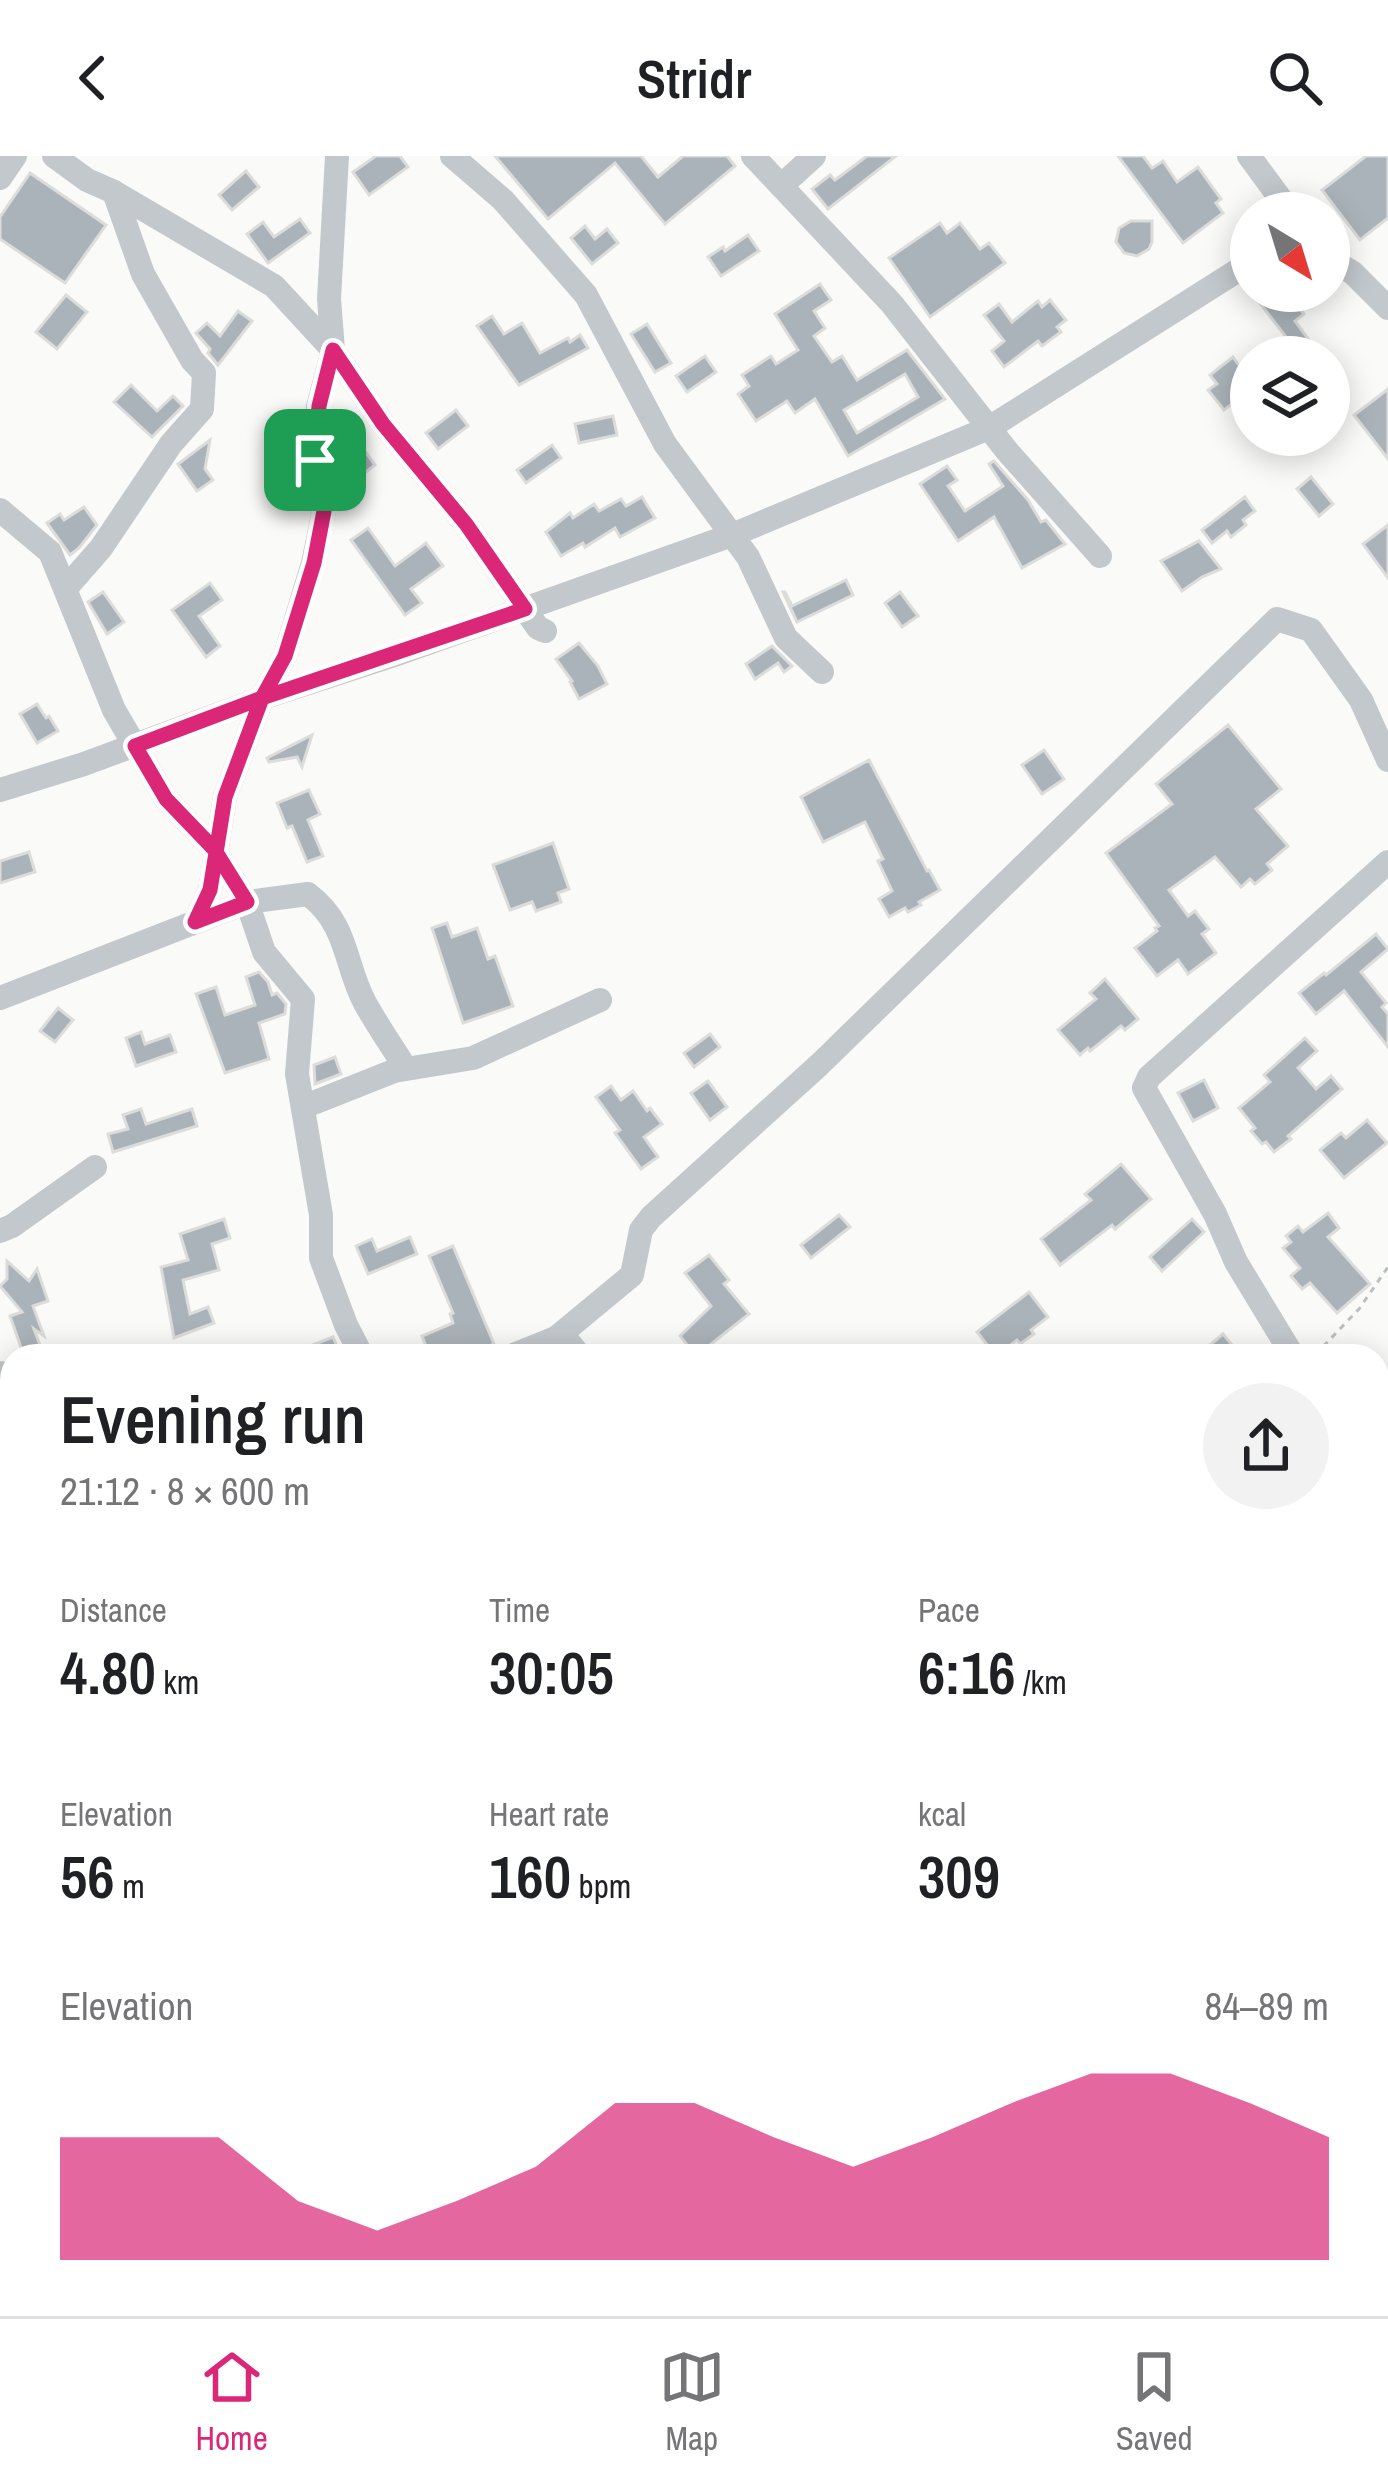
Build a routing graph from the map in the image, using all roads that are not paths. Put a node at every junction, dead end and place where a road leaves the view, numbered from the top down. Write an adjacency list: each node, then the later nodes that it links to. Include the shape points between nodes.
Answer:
1 (15, 156): 8 (street)
2 (54, 156): 10 (street)
3 (337, 156): 15 (street)
4 (452, 156): 18 (street, via 503,200 586,295 665,444)
5 (753, 156): 9 (street)
6 (814, 156): 9 (street)
7 (1249, 156): 11 (street)
8 (0, 178)
9 (781, 186): 16 (street, via 892,304)
10 (114, 192): 15 (street, via 274,286); 20 (street, via 143,274 205,373 202,409)
11 (1276, 192)
12 (1350, 271): 14 (street)
13 (1230, 275): 16 (street)
14 (1388, 308)
15 (333, 350): 21 (street); 24 (street, via 319,406 315,460 324,511 314,563 285,656)
16 (989, 428): 18 (street); 19 (street)
17 (0, 511): 20 (street, via 50,552)
18 (732, 535): 21 (street); 23 (street, via 787,638)
19 (1100, 556)
20 (66, 588): 25 (street)
21 (525, 609): 22 (street); 24 (street)
22 (544, 632)
23 (822, 672)
24 (262, 698): 25 (street); 28 (street)
25 (135, 746): 27 (street); 28 (street, via 166,799)
26 (1388, 760): 38 (street, via 1361,700 1312,630 1277,619 819,1065 651,1217 632,1275)
27 (0, 790)
28 (214, 849): 30 (street); 31 (street, via 210,890)
29 (1388, 862): 42 (street, via 1144,1088)
30 (247, 902): 31 (street); 34 (street, via 308,894 322,905 346,944 363,1000); 35 (street, via 264,952 303,999)
31 (195, 922): 32 (street)
32 (0, 998)
33 (600, 1000): 35 (street, via 473,1058 394,1071)
34 (401, 1061)
35 (303, 1107): 39 (street, via 321,1258)
36 (95, 1168): 37 (street)
37 (0, 1232)
38 (556, 1338): 40 (street); 41 (street)
39 (356, 1344)
40 (541, 1344)
41 (570, 1344)
42 (1286, 1344)

